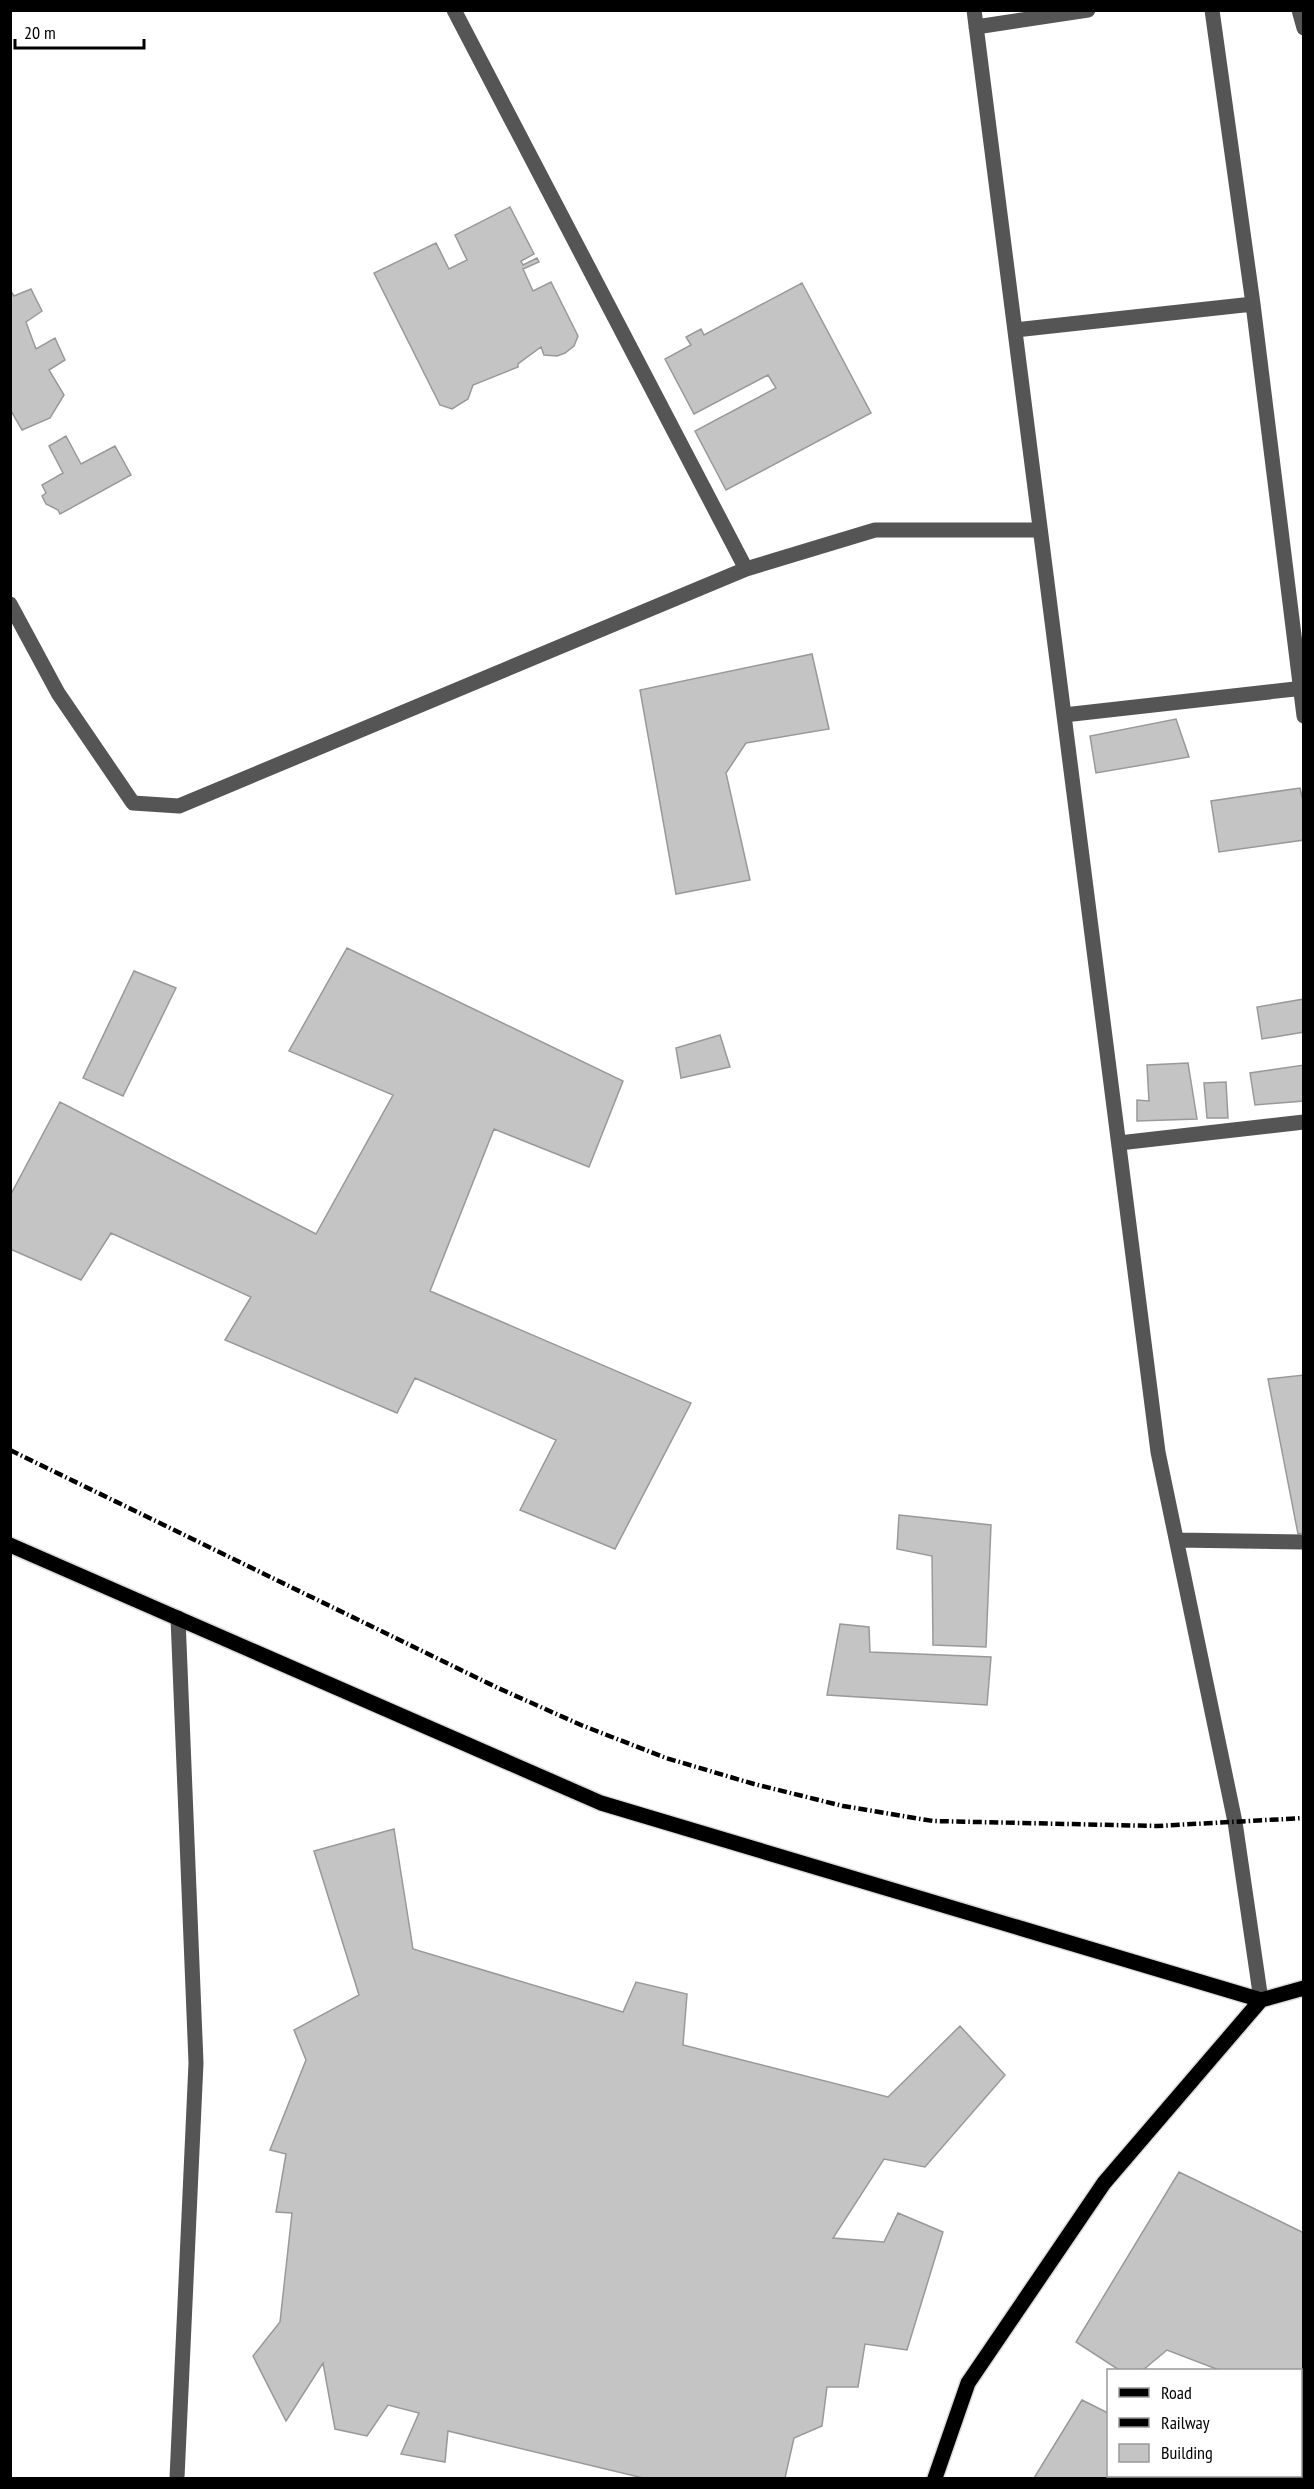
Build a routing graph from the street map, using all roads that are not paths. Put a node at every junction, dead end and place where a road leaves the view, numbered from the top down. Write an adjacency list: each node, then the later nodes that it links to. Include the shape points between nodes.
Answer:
1 (454, 10): 11 (street)
2 (974, 10): 6 (street)
3 (1088, 10): 6 (street)
4 (1212, 10): 8 (street)
5 (1299, 10): 7 (street)
6 (976, 27): 9 (street)
7 (1304, 28)
8 (1252, 304): 9 (street); 13 (street)
9 (1015, 330): 10 (street)
10 (1040, 530): 11 (street, via 875,530); 14 (street)
11 (746, 569): 12 (street, via 179,806 133,803 58,693)
12 (10, 604)
13 (1302, 689): 14 (street); 15 (street)
14 (1064, 715): 17 (street)
15 (1304, 716)
16 (1304, 1122): 17 (street)
17 (1119, 1143): 18 (street, via 1158,1452)
18 (1177, 1540): 19 (street); 23 (street, via 1235,1822)
19 (1304, 1542)
20 (10, 1545): 21 (main road)
21 (178, 1618): 23 (main road, via 601,1803); 24 (street, via 196,2063)
22 (1304, 1988): 23 (main road)
23 (1261, 2000): 25 (main road, via 1104,2183 968,2383)
24 (177, 2478)
25 (935, 2478)

